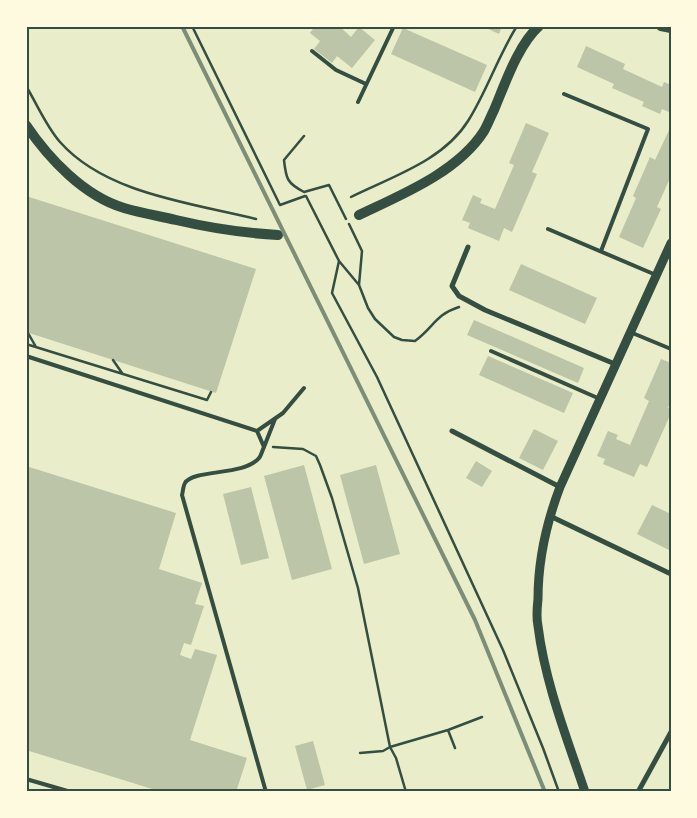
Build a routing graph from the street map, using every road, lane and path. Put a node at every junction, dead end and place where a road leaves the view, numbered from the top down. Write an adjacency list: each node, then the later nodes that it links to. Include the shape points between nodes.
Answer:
1 (192, 26): 15 (path, via 280,204)
2 (394, 26): 8 (lane)
3 (518, 26): 16 (path, via 504,47 468,122 448,144 429,159)
4 (539, 26): 17 (main road, via 523,47 485,130 468,151 418,187)
5 (661, 26): 6 (main road)
6 (671, 28)
7 (312, 51): 8 (lane, via 336,70)
8 (366, 84): 11 (lane)
9 (26, 86): 18 (path, via 59,141 96,172 155,194)
10 (564, 94): 24 (lane, via 648,129)
11 (358, 102)
12 (26, 125): 20 (main road, via 52,160 75,180 100,198 122,208 207,227)
13 (304, 136): 15 (path, via 284,160 285,174 291,185)
14 (334, 193): 15 (path, via 329,185)
15 (305, 194): 25 (path)
16 (351, 197)
17 (359, 215)
18 (259, 220)
19 (548, 229): 24 (lane)
20 (278, 235)
21 (671, 243): 26 (street)
22 (468, 247): 37 (street, via 452,286 459,296)
23 (362, 251): 27 (path)
24 (600, 251): 26 (lane)
25 (339, 261): 27 (path); 59 (path, via 332,293 377,377 503,650)
26 (656, 275): 30 (street)
27 (359, 285): 28 (path, via 375,319 394,337 402,340 416,341 436,319 450,309)
28 (462, 306)
29 (28, 332): 32 (path)
30 (630, 332): 33 (lane); 37 (street)
31 (26, 344): 32 (path)
32 (36, 347): 38 (path)
33 (671, 349)
34 (491, 351): 41 (lane)
35 (26, 356): 43 (lane)
36 (113, 360): 38 (path)
37 (615, 364): 41 (street)
38 (122, 374): 40 (path, via 207,400)
39 (304, 388): 42 (lane)
40 (211, 392)
41 (600, 399): 46 (street)
42 (276, 418): 43 (lane); 45 (lane)
43 (257, 431): 45 (lane)
44 (452, 431): 46 (street)
45 (264, 447): 52 (path, via 303,449 316,456 320,464 358,588); 57 (lane, via 258,459 248,465 192,477 185,483 182,495)
46 (560, 487): 47 (street)
47 (549, 515): 48 (street); 60 (street, via 538,577 537,624 543,663)
48 (671, 574)
49 (482, 717): 50 (path)
50 (448, 730): 52 (path); 53 (path)
51 (671, 732): 61 (street)
52 (390, 747): 54 (path, via 383,751); 58 (path)
53 (455, 748)
54 (360, 753)
55 (26, 779): 56 (lane)
56 (71, 792)
57 (266, 792)
58 (406, 792)
59 (559, 792)
60 (585, 792)
61 (638, 792)

